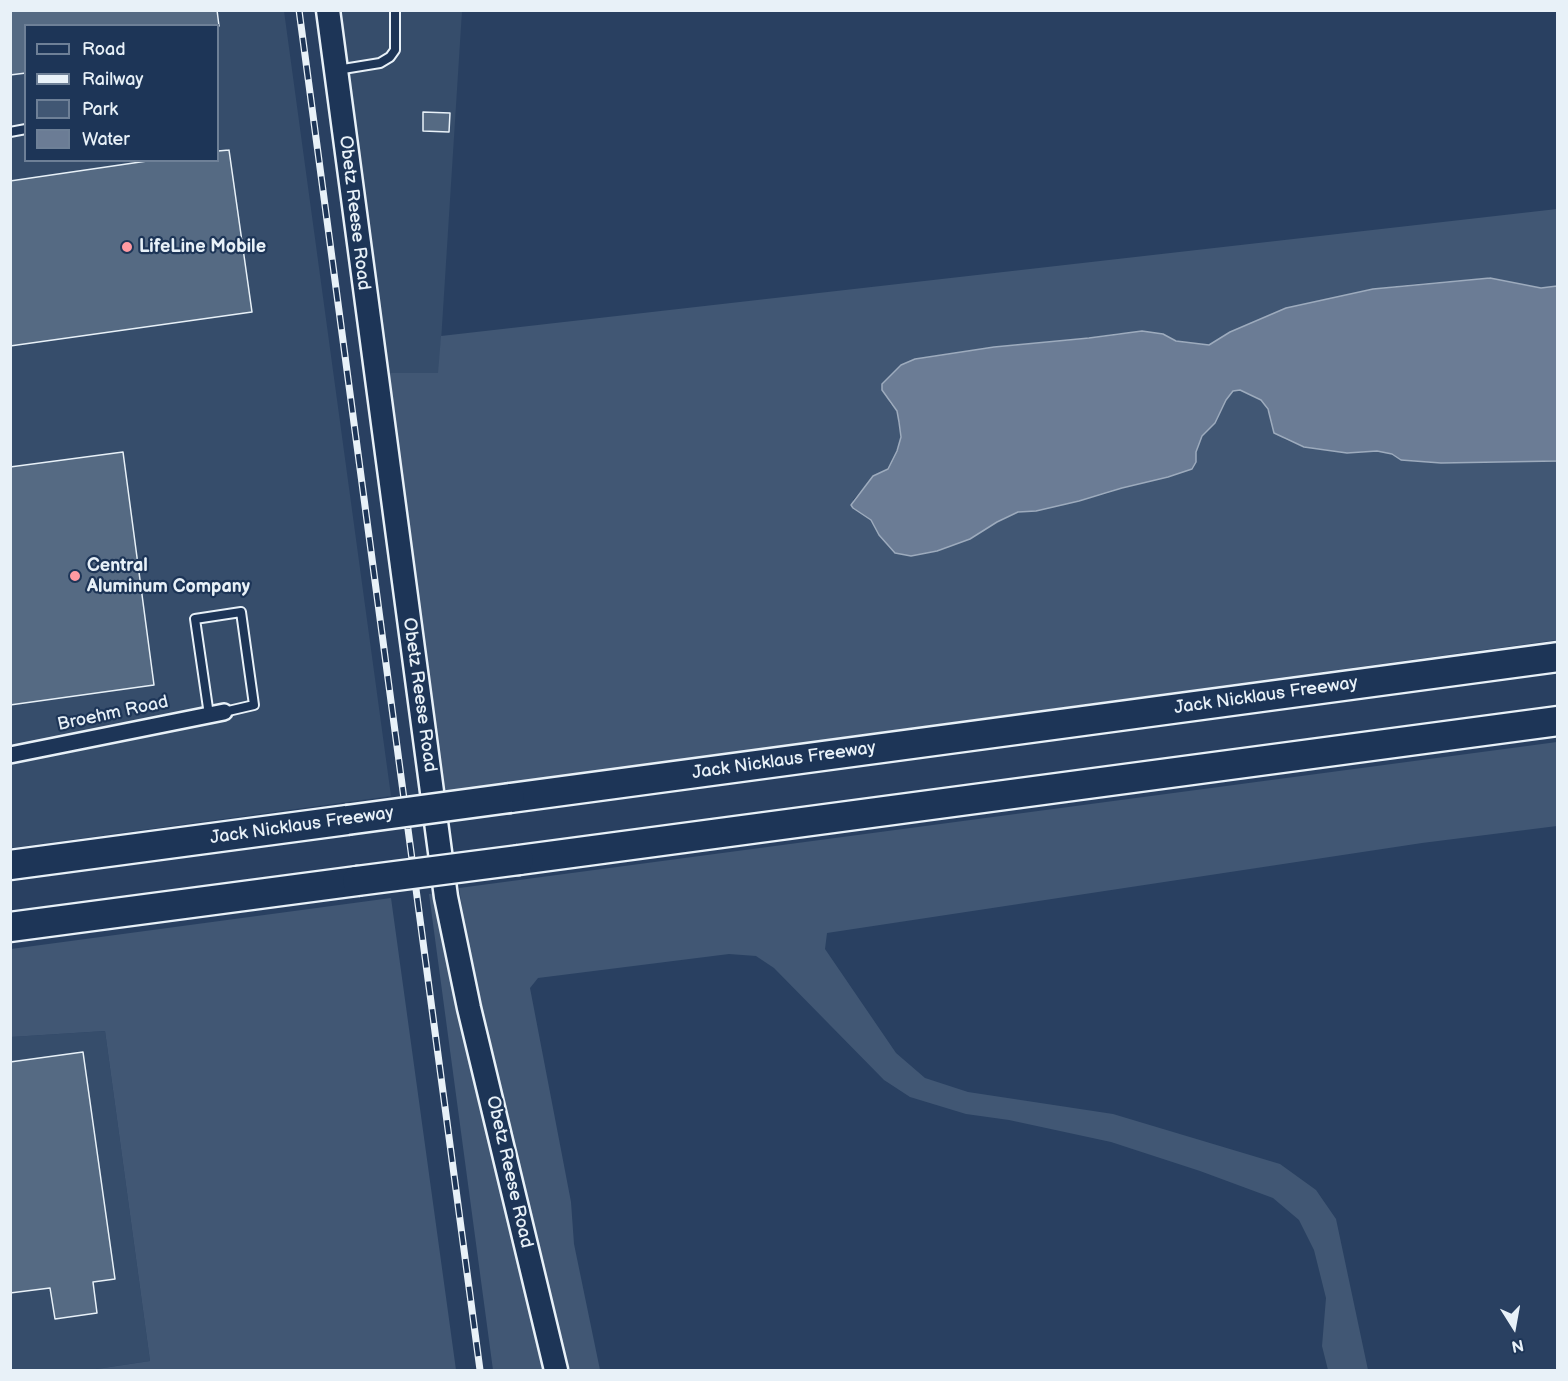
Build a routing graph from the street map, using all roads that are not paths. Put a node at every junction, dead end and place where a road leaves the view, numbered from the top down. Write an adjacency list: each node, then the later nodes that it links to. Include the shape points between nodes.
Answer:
1 (328, 10): 3 (street, Obetz Reese Road)
2 (395, 10): 3 (lane, via 395,50 390,57 380,63)
3 (336, 70): 10 (street, Obetz Reese Road, via 446,897)
4 (1557, 657): 8 (highway, Jack Nicklaus Freeway, bridge)
5 (217, 713): 5 (lane, via 254,705 241,612 195,619); 7 (street, Broehm Road)
6 (1557, 721): 9 (highway, bridge)
7 (10, 755)
8 (10, 865)
9 (10, 927)
10 (556, 1371)

